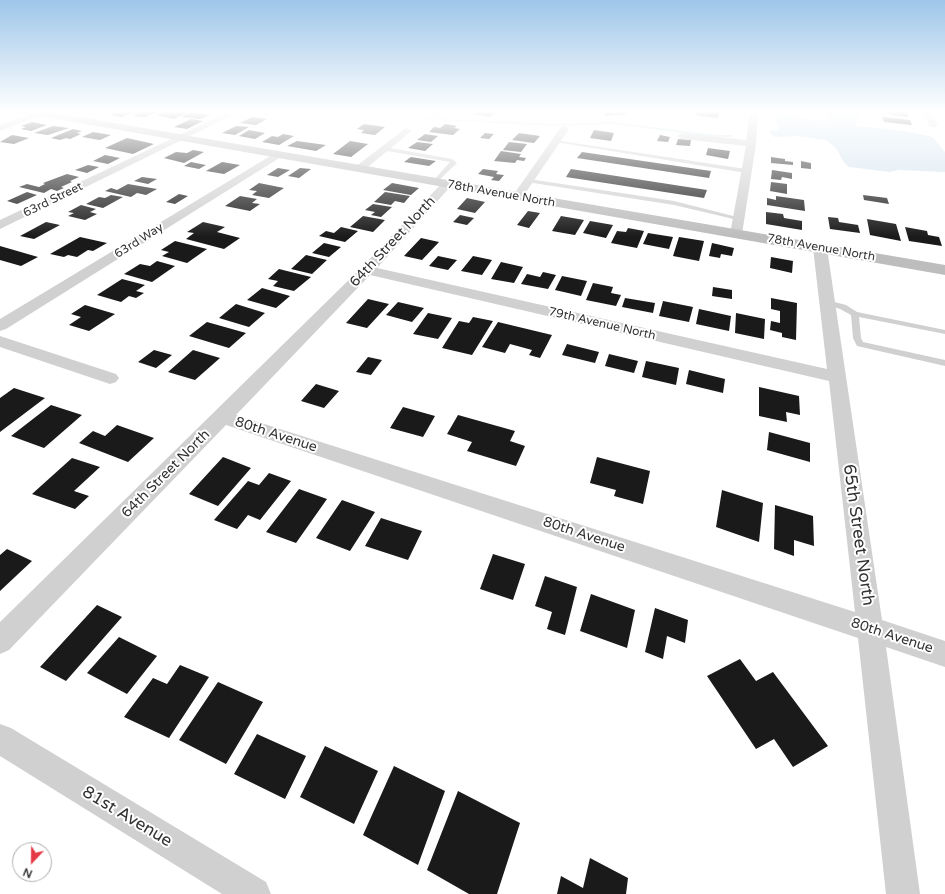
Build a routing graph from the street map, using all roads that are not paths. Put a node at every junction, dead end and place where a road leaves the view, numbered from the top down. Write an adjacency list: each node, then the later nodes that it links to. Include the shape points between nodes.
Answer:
1 (148, 154): 15 (street, 63rd Street)
2 (270, 154): 8 (street, 78th Avenue North)
3 (378, 154): 9 (street)
4 (411, 154): 12 (lane, via 452,161 454,163)
5 (548, 154): 11 (street)
6 (633, 154): 10 (lane)
7 (749, 154): 10 (street)
8 (277, 155): 9 (street, 78th Avenue North); 22 (street, 63rd Way)
9 (359, 169): 12 (street, 78th Avenue North)
10 (746, 171): 14 (street)
11 (529, 181): 13 (street); 14 (lane, via 674,203)
12 (441, 183): 13 (street, 78th Avenue North); 18 (street, 64th Street North)
13 (518, 196): 16 (street, 78th Avenue North)
14 (738, 218): 16 (street)
15 (0, 225)
16 (736, 234): 17 (street, 78th Avenue North)
17 (820, 248): 19 (street, 78th Avenue North); 20 (street, 65th Street North)
18 (366, 270): 26 (street, 79th Avenue North); 28 (street, 64th Street North)
19 (945, 270)
20 (827, 302): 21 (lane); 26 (street, 65th Street North)
21 (855, 314): 23 (lane); 25 (lane, via 860,344)
22 (0, 326)
23 (945, 332)
24 (0, 341): 27 (street)
25 (945, 363)
26 (837, 377): 29 (street, 65th Street North)
27 (110, 378)
28 (222, 417): 29 (street, 80th Avenue); 30 (street, 64th Street North)
29 (870, 629): 31 (street, 80th Avenue); 34 (street, 65th Street North)
30 (0, 641)
31 (945, 654)
32 (0, 739): 33 (street, 81st Avenue)
33 (254, 894)
34 (903, 894)

